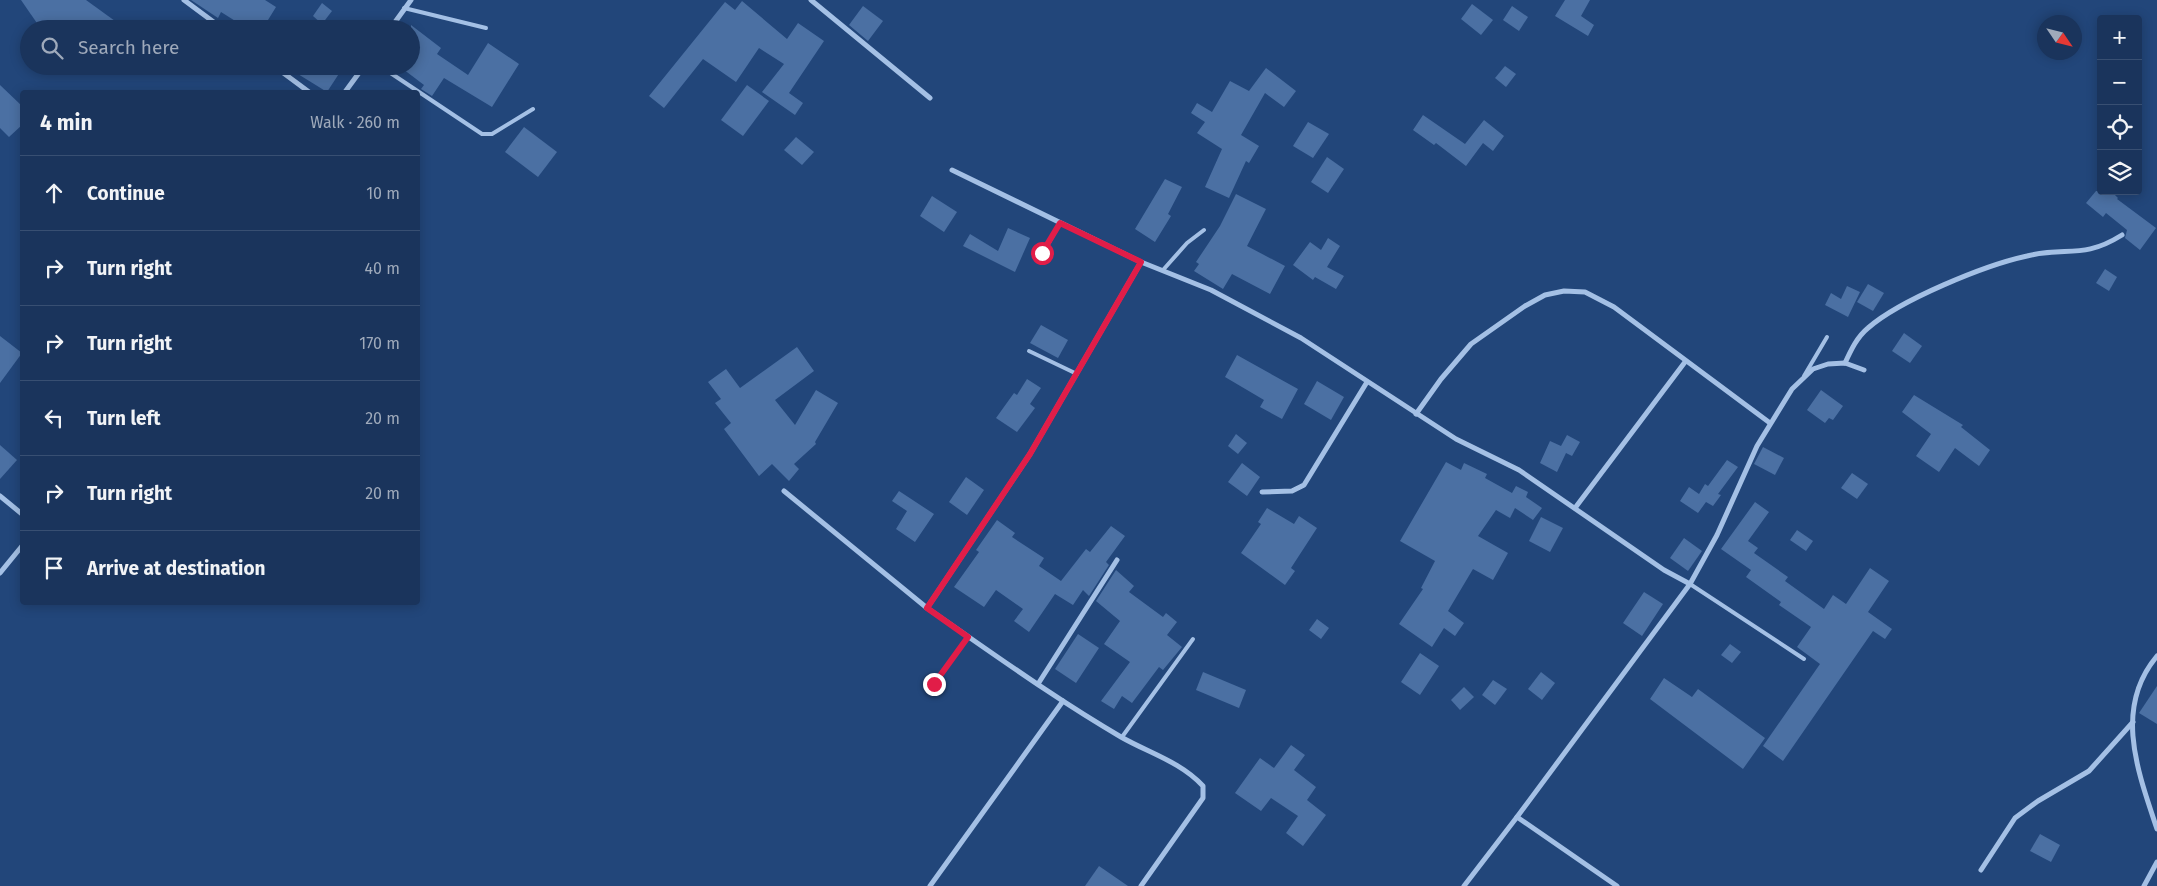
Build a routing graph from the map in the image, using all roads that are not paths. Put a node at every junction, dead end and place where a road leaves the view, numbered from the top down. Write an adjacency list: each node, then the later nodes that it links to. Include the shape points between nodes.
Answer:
1 (184, 0): 5 (street)
2 (411, 0): 4 (street)
3 (811, 0): 15 (street)
4 (404, 8): 6 (street); 7 (lane)
5 (211, 20)
6 (396, 20)
7 (486, 28)
8 (286, 75): 11 (street)
9 (357, 75): 12 (street)
10 (394, 75): 13 (lane)
11 (306, 90)
12 (346, 90)
13 (416, 90)
14 (420, 93): 16 (lane, via 482,134 492,134)
15 (930, 98)
16 (533, 109)
17 (952, 170): 18 (street)
18 (1060, 223): 21 (lane); 22 (street)
19 (1204, 230): 23 (lane, via 1186,243)
20 (2122, 235): 27 (street, via 2083,252 2044,253 2008,261 1936,289 1868,328 1853,346)
21 (1042, 253)
22 (1141, 262): 23 (street); 29 (street)
23 (1163, 270): 31 (street, via 1211,290 1277,325)
24 (1827, 337): 30 (lane)
25 (1029, 351): 29 (lane)
26 (1686, 362): 32 (street, via 1598,298 1585,292 1564,291 1525,306 1471,344 1441,378); 33 (street); 37 (street)
27 (1845, 363): 28 (street); 30 (street, via 1828,364)
28 (1864, 370)
29 (1077, 374): 43 (street, via 1030,454)
30 (1804, 376): 33 (street)
31 (1367, 382): 32 (street); 35 (street, via 1304,485 1292,491)
32 (1416, 414): 37 (street, via 1456,439 1519,470)
33 (1770, 423): 42 (street)
34 (784, 491): 43 (street)
35 (1262, 492)
36 (0, 496): 38 (street)
37 (1575, 508): 42 (street, via 1664,570)
38 (20, 512)
39 (20, 548): 41 (street)
40 (1117, 560): 49 (street)
41 (0, 573)
42 (1690, 584): 47 (lane); 53 (street)
43 (927, 608): 44 (street)
44 (968, 637): 48 (lane); 49 (street)
45 (1193, 639): 52 (lane)
46 (2157, 656): 51 (street, via 2142,677 2136,693)
47 (1804, 659)
48 (934, 684)
49 (1038, 684): 50 (street)
50 (1063, 701): 52 (street); 57 (street)
51 (2134, 722): 54 (street, via 2137,766); 56 (street, via 2089,771 2015,818)
52 (1122, 737): 58 (street, via 1190,772 1203,786 1203,798)
53 (1516, 817): 59 (street); 60 (street)
54 (2157, 829)
55 (2157, 862): 61 (street)
56 (1981, 870)
57 (930, 886)
58 (1141, 886)
59 (1464, 886)
60 (1617, 886)
61 (2144, 886)

